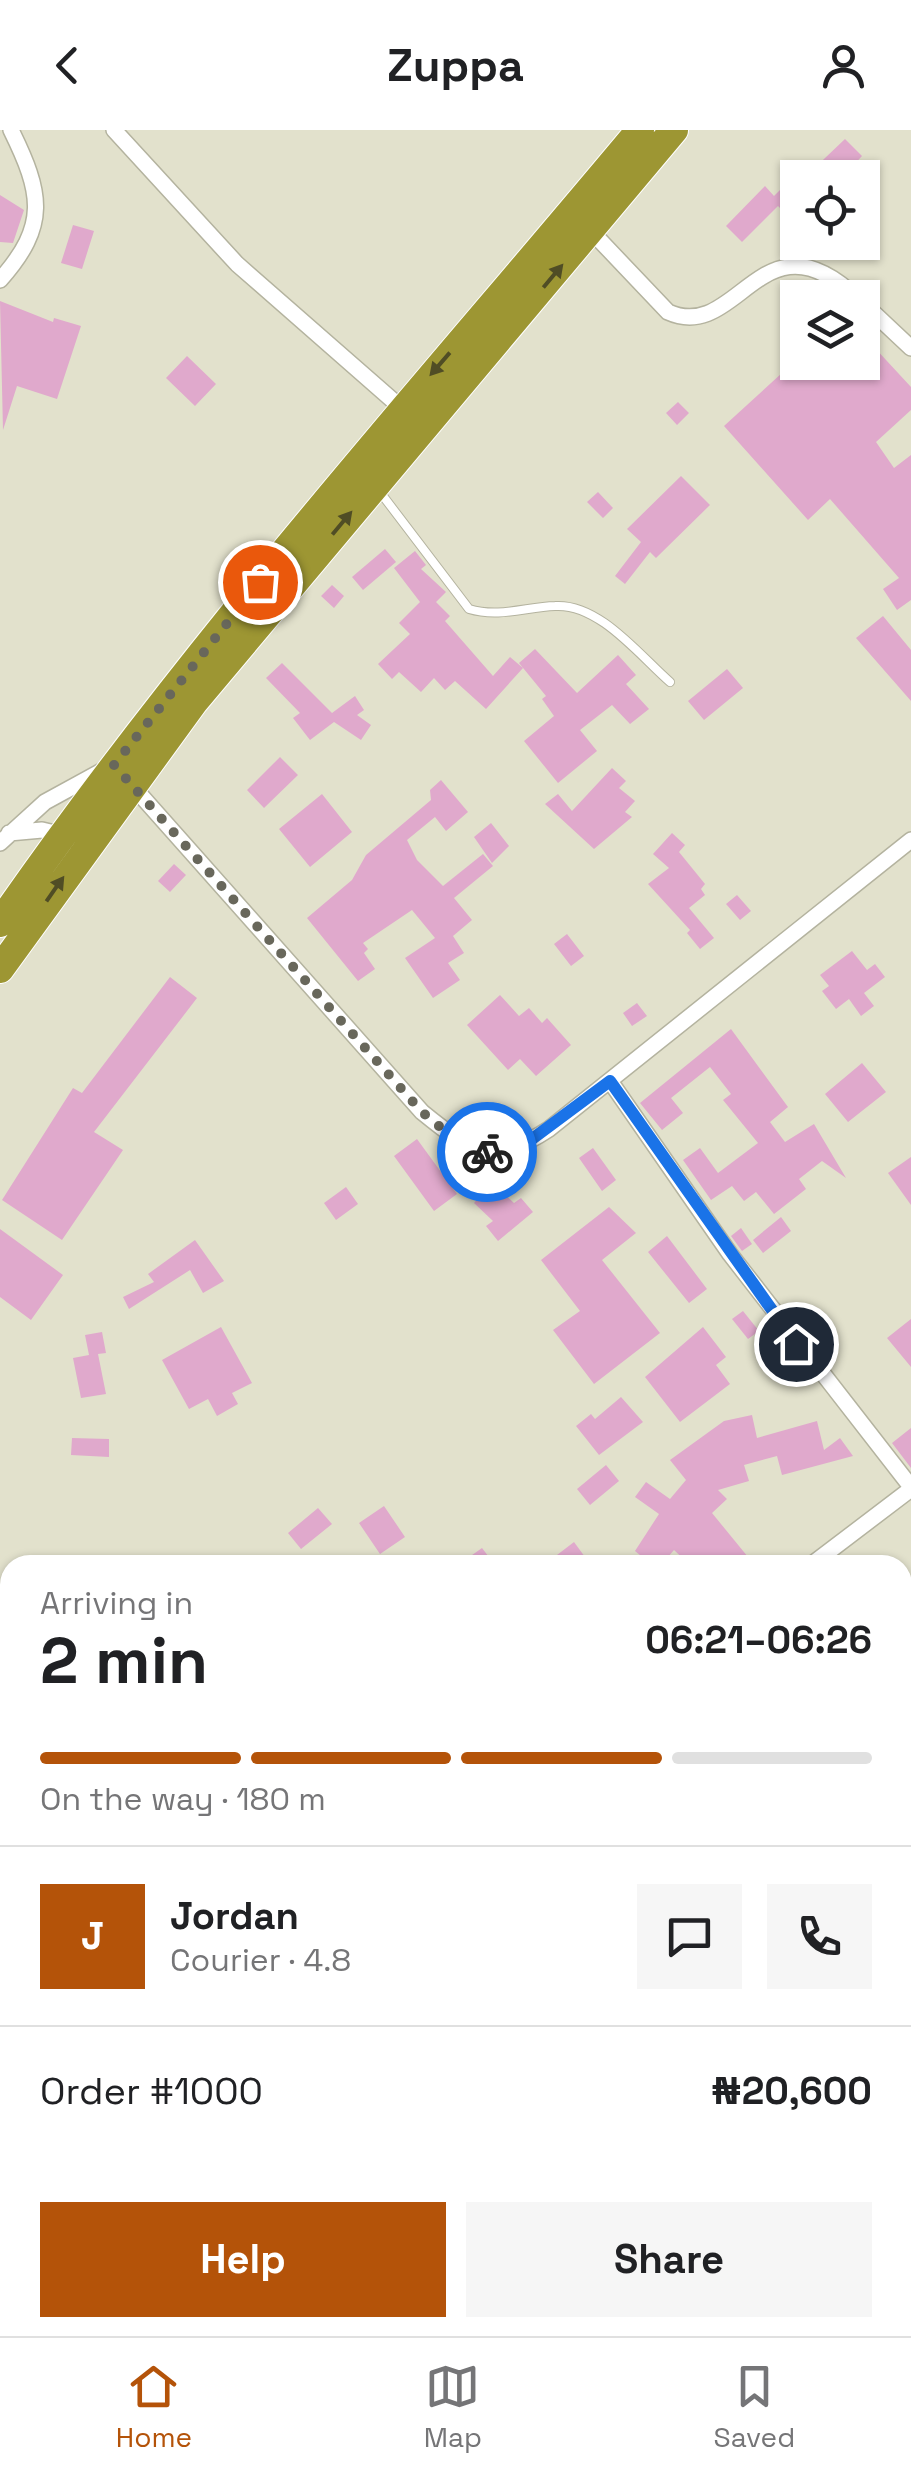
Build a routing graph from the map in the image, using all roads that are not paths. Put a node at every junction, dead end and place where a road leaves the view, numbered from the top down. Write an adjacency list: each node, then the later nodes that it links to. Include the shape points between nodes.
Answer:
1 (11, 130): 6 (street, via 37,189 36,222 24,254)
2 (114, 130): 10 (street, via 237,264)
3 (640, 130): 10 (highway, one-way to 10)
4 (667, 133): 5 (highway)
5 (591, 230): 7 (street, via 668,312 682,318 709,313 760,278 798,265); 11 (highway, one-way to 5)
6 (0, 280)
7 (838, 280)
8 (880, 319): 9 (street)
9 (911, 348)
10 (402, 407): 11 (street); 13 (highway)
11 (422, 431): 12 (highway)
12 (374, 485): 13 (highway, one-way to 12); 14 (lane, via 470,609 513,613 574,606 600,620)
13 (240, 626): 15 (highway)
14 (670, 682)
15 (123, 775): 16 (highway); 17 (street, via 45,802); 20 (highway, one-way to 15); 21 (street, via 422,1112 456,1140 492,1154 520,1148)
16 (62, 834): 17 (street, via 42,830); 19 (highway)
17 (4, 838)
18 (911, 840): 21 (street)
19 (0, 923)
20 (0, 969)
21 (610, 1081): 22 (street, via 741,1269)
22 (911, 1488): 23 (street)
23 (824, 1555)

